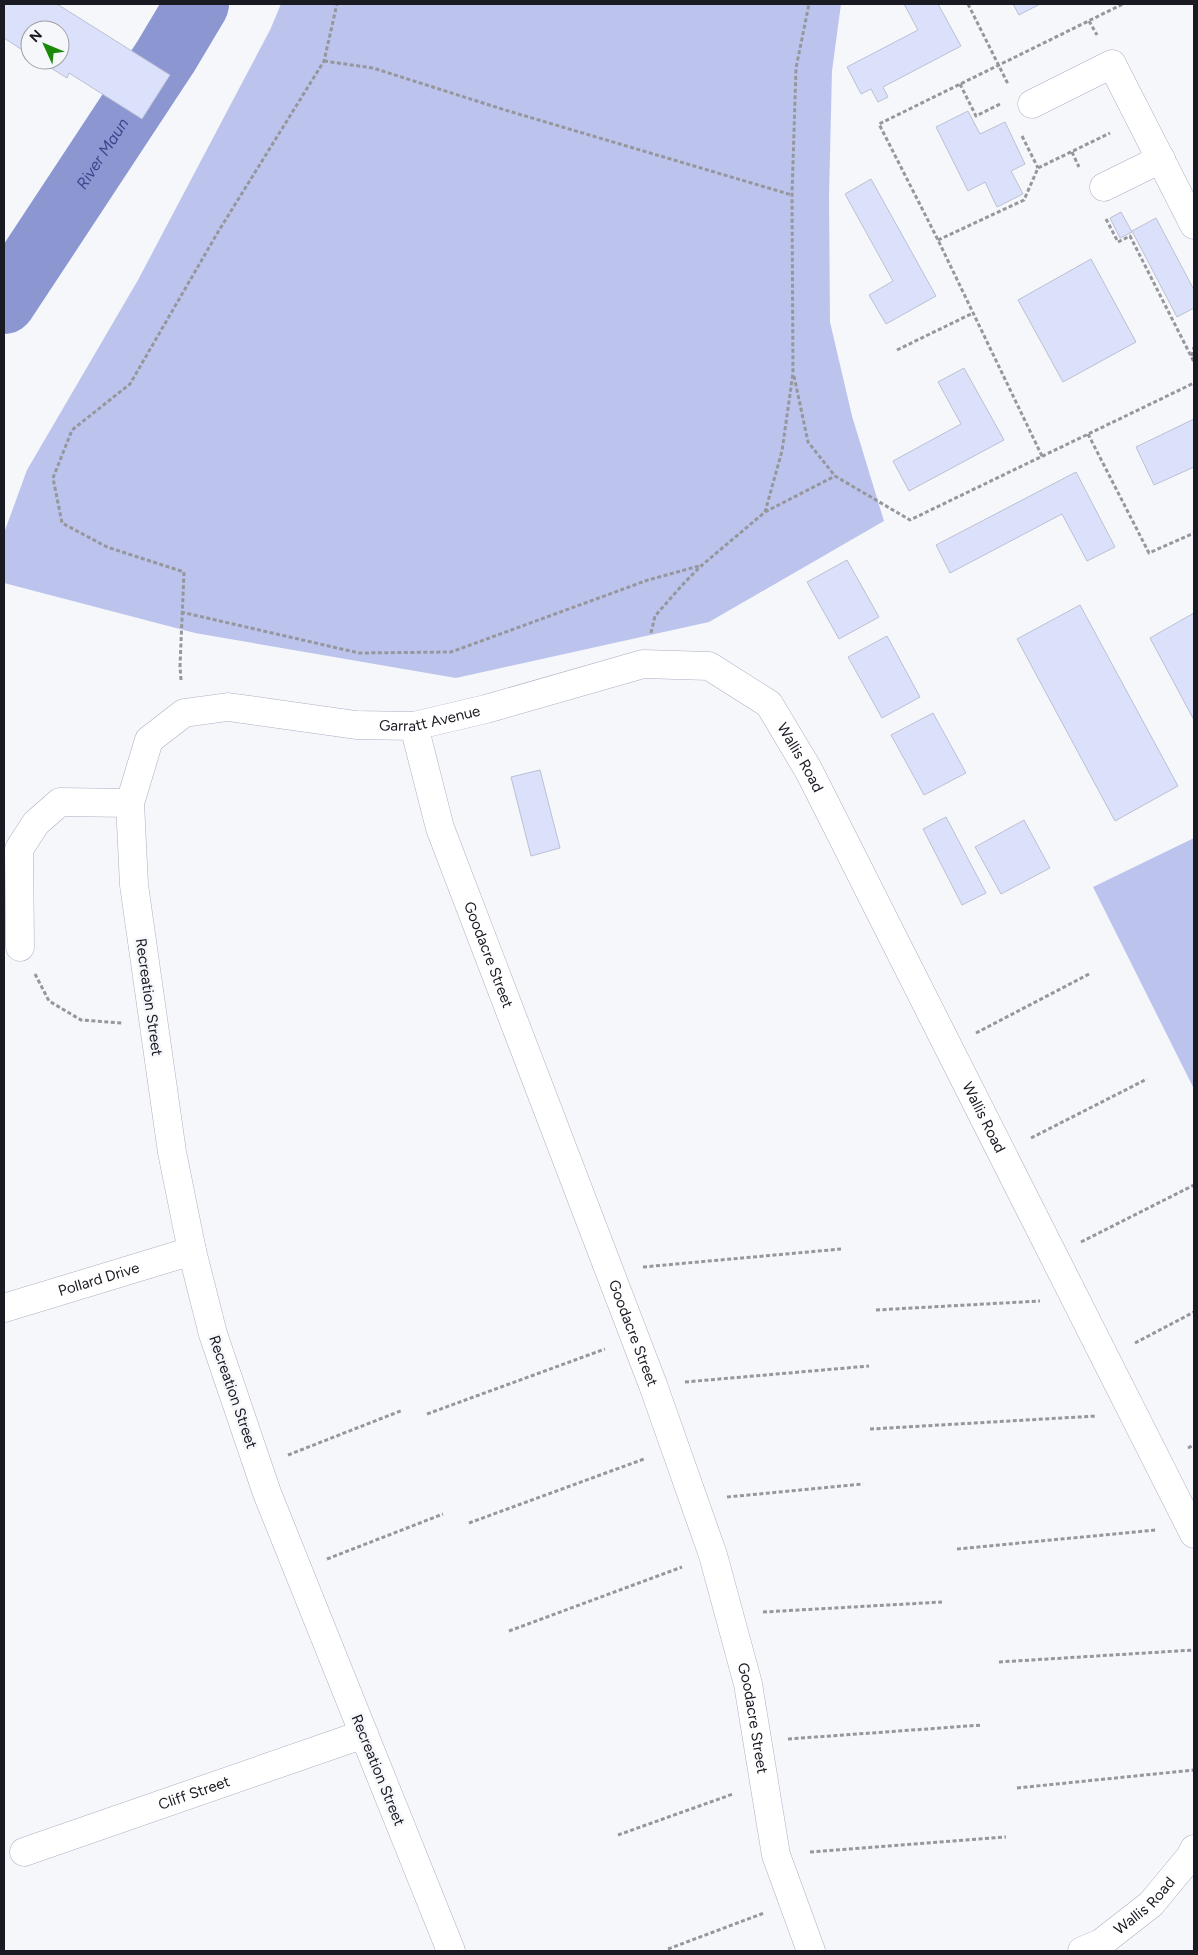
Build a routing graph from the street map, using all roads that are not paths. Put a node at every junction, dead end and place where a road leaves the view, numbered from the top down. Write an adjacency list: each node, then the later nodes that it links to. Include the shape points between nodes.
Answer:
1 (1032, 104): 2 (street, via 1112,64)
2 (1161, 159): 3 (street); 4 (street)
3 (1104, 187)
4 (1187, 192): 5 (street)
5 (1194, 225)
6 (769, 704): 7 (street, Garratt Avenue, via 709,666 643,664); 12 (street, Wallis Road, via 810,771)
7 (414, 726): 8 (street, Garratt Avenue, via 356,725 228,707 184,713 148,740); 17 (street, Goodacre Street, via 440,828 653,1385 713,1555 748,1684 776,1854)
8 (130, 803): 9 (street, via 60,802 36,823 19,849); 10 (street, Recreation Street, via 134,885 153,1025 172,1152)
9 (20, 947)
10 (192, 1250): 11 (street, Pollard Drive); 13 (street, Recreation Street, via 213,1334 258,1466)
11 (4, 1308)
12 (1192, 1530)
13 (364, 1734): 15 (street, Cliff Street); 16 (street, Recreation Street)
14 (1194, 1849): 18 (street, Wallis Road, via 1151,1904 1101,1943)
15 (24, 1852)
16 (451, 1951)
17 (811, 1951)
18 (1082, 1951)

